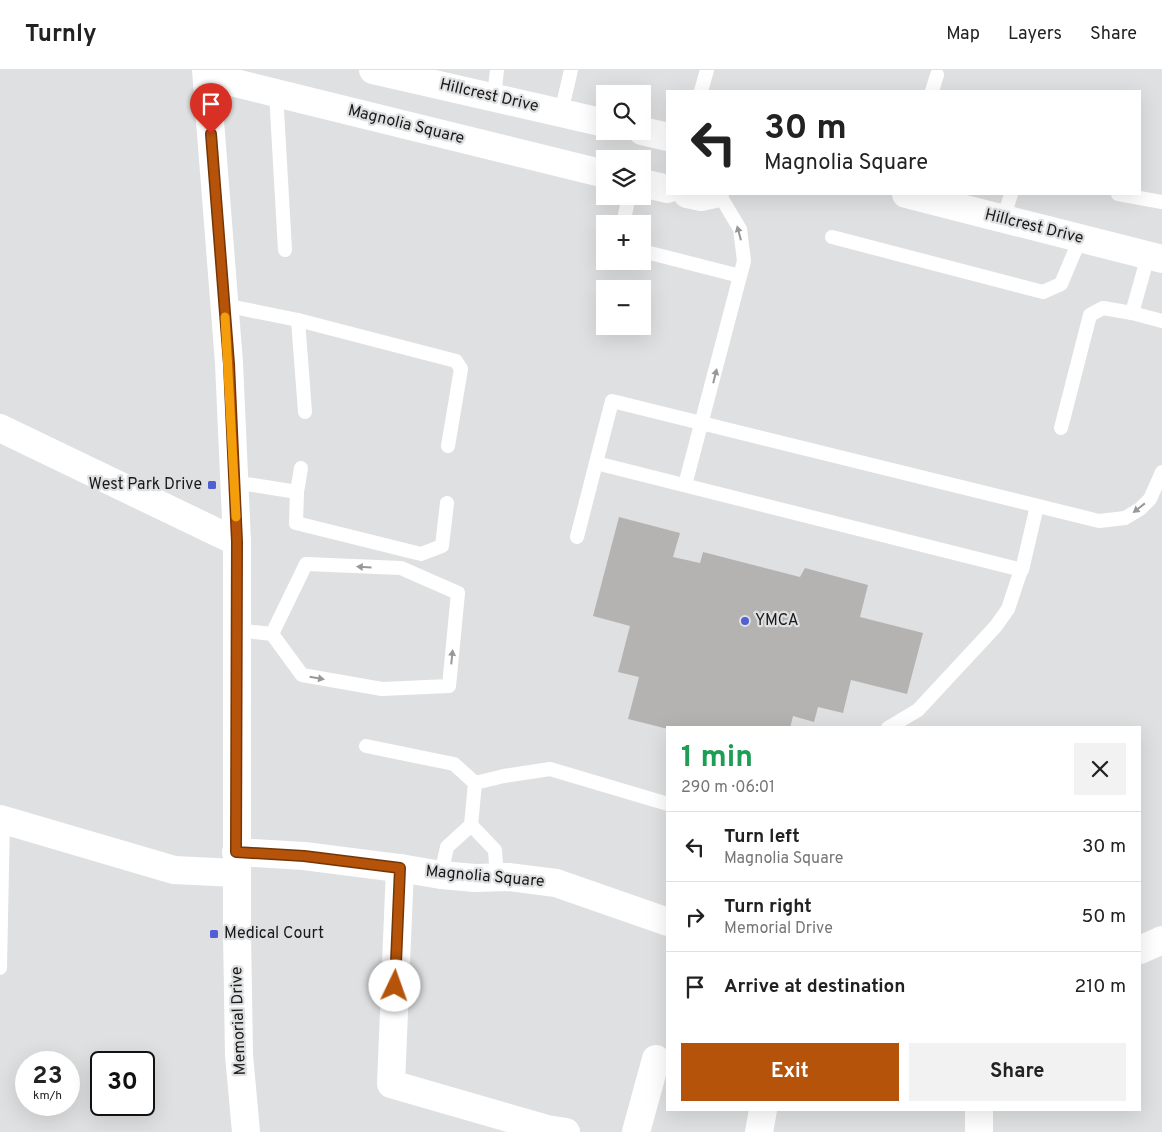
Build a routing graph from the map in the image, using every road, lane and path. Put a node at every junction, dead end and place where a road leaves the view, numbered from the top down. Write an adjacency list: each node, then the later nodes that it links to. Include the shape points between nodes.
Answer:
1 (373, 70): 10 (street, Hillcrest Drive)
2 (497, 70): 10 (lane)
3 (571, 70): 11 (lane)
4 (707, 70): 7 (lane)
5 (206, 73): 9 (street, Magnolia Square); 32 (street, Memorial Drive)
6 (937, 75): 8 (lane)
7 (701, 90)
8 (932, 90)
9 (276, 93): 15 (street, Magnolia Square); 28 (lane)
10 (494, 98): 11 (street, Hillcrest Drive)
11 (562, 113): 12 (street, Hillcrest Drive)
12 (596, 121)
13 (651, 133): 14 (street)
14 (666, 137)
15 (596, 172)
16 (651, 185): 17 (street)
17 (666, 189)
18 (692, 195): 19 (street)
19 (712, 195)
20 (718, 195): 31 (lane, one-way to 20, via 744,261 740,229)
21 (910, 195): 25 (street, Hillcrest Drive)
22 (1012, 195): 25 (lane)
23 (1124, 195): 24 (lane)
24 (1162, 202)
25 (1004, 220): 27 (street, Hillcrest Drive)
26 (832, 237): 27 (lane, via 1043,292 1061,284)
27 (1080, 239): 30 (street, Hillcrest Drive)
28 (285, 250)
29 (651, 252): 31 (lane)
30 (1155, 257): 33 (lane)
31 (740, 276): 37 (lane, one-way to 31)
32 (224, 305): 34 (lane); 44 (street, Memorial Drive)
33 (1132, 313): 35 (lane); 39 (lane, via 1102,308 1090,314)
34 (298, 320): 36 (lane); 40 (lane, via 456,361 461,369)
35 (1162, 321)
36 (305, 412)
37 (702, 423): 41 (lane, via 612,401); 45 (lane); 48 (lane)
38 (0, 428): 50 (street)
39 (1061, 428)
40 (448, 446)
41 (596, 463): 45 (lane); 49 (lane)
42 (300, 468): 46 (lane)
43 (1162, 472): 48 (lane, one-way to 48, via 1150,499 1125,518 1099,521)
44 (234, 482): 46 (lane); 50 (street, Memorial Drive)
45 (685, 485): 51 (lane)
46 (297, 492): 47 (lane, via 296,523 421,554 442,546)
47 (448, 503)
48 (1037, 506): 51 (lane)
49 (577, 537)
50 (237, 542): 52 (street, Memorial Drive)
51 (1021, 570): 54 (lane, via 1008,609 996,626 918,710)
52 (237, 630): 53 (lane); 60 (street, Memorial Drive)
53 (272, 634): 53 (lane, one-way to 53, via 302,675 382,689 449,686 458,593 401,568 306,564)
54 (891, 726)
55 (366, 746): 56 (lane, via 454,764)
56 (475, 783): 57 (lane, via 550,769); 59 (lane)
57 (666, 803)
58 (2, 819): 60 (street, via 174,870); 67 (lane)
59 (472, 825): 62 (lane, via 447,848); 63 (lane, via 495,850)
60 (236, 863): 61 (street, Magnolia Square, via 304,856); 71 (street, Memorial Drive, via 239,1055)
61 (400, 868): 62 (street, Magnolia Square); 72 (street, via 391,1084)
62 (441, 876): 63 (street, Magnolia Square)
63 (497, 878): 64 (street, Magnolia Square, via 556,883)
64 (666, 921)
65 (1162, 940): 66 (street)
66 (1141, 950)
67 (0, 968)
68 (656, 1059): 73 (street)
69 (763, 1111): 74 (street)
70 (979, 1111): 75 (street)
71 (246, 1132)
72 (566, 1132)
73 (636, 1132)
74 (759, 1132)
75 (979, 1132)

